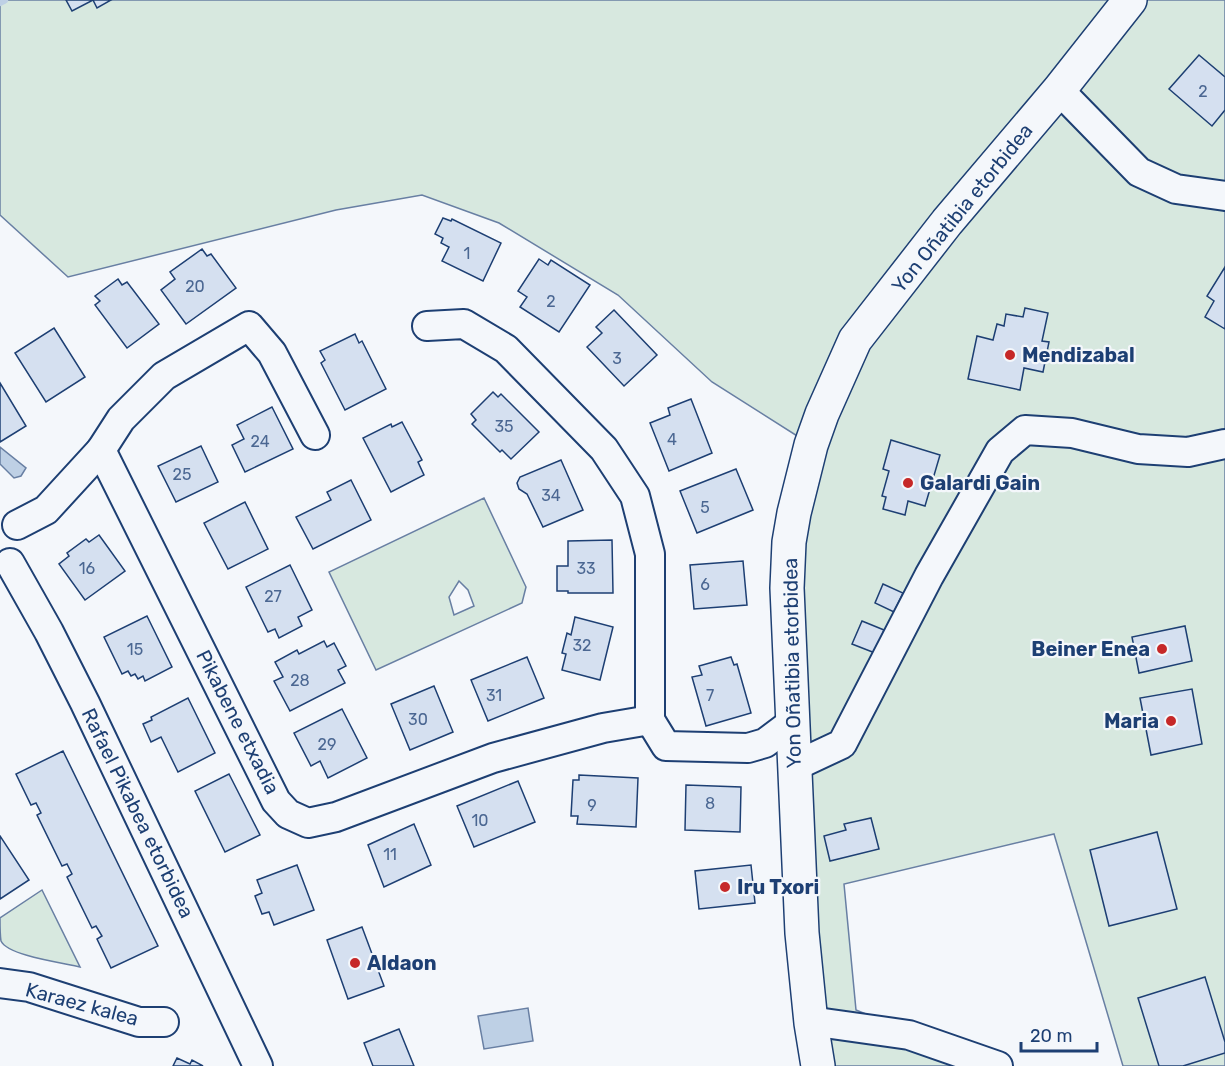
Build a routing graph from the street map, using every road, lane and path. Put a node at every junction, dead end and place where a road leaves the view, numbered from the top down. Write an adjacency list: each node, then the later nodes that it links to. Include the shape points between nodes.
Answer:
1 (1130, 0): 2 (main road, Yon Oñatibia etorbidea)
2 (1059, 90): 3 (street, via 1139,172 1176,189); 11 (main road, Yon Oñatibia etorbidea, via 947,222 855,340 822,414 801,481 789,542 787,588)
3 (1225, 196)
4 (427, 326): 10 (street, via 464,324 506,349 604,449 635,496 650,554)
5 (315, 435): 7 (street, via 272,353 249,326 164,376 120,419)
6 (1225, 444): 12 (street, via 1178,452 1138,449 1072,433 1025,430 1000,451 929,576 842,744)
7 (101, 450): 8 (street, via 46,510); 10 (street, Pikabene etxadia, via 276,801 288,814 308,823 336,817 493,758 603,728)
8 (8, 518): 9 (street, via 20,545)
9 (5, 566): 16 (street, Rafael Pikabea etorbidea, via 49,632 85,703)
10 (650, 720): 11 (street, via 666,746 747,748 765,743)
11 (793, 722): 12 (main road, Yon Oñatibia etorbidea)
12 (795, 766): 15 (main road, Yon Oñatibia etorbidea, via 802,933)
13 (0, 983): 14 (street, Karaez kalea, via 29,987 139,1022)
14 (164, 1022)
15 (811, 1023): 17 (main road, Yon Oñatibia etorbidea); 18 (street, via 909,1035)
16 (258, 1066)
17 (818, 1066)
18 (998, 1066)

